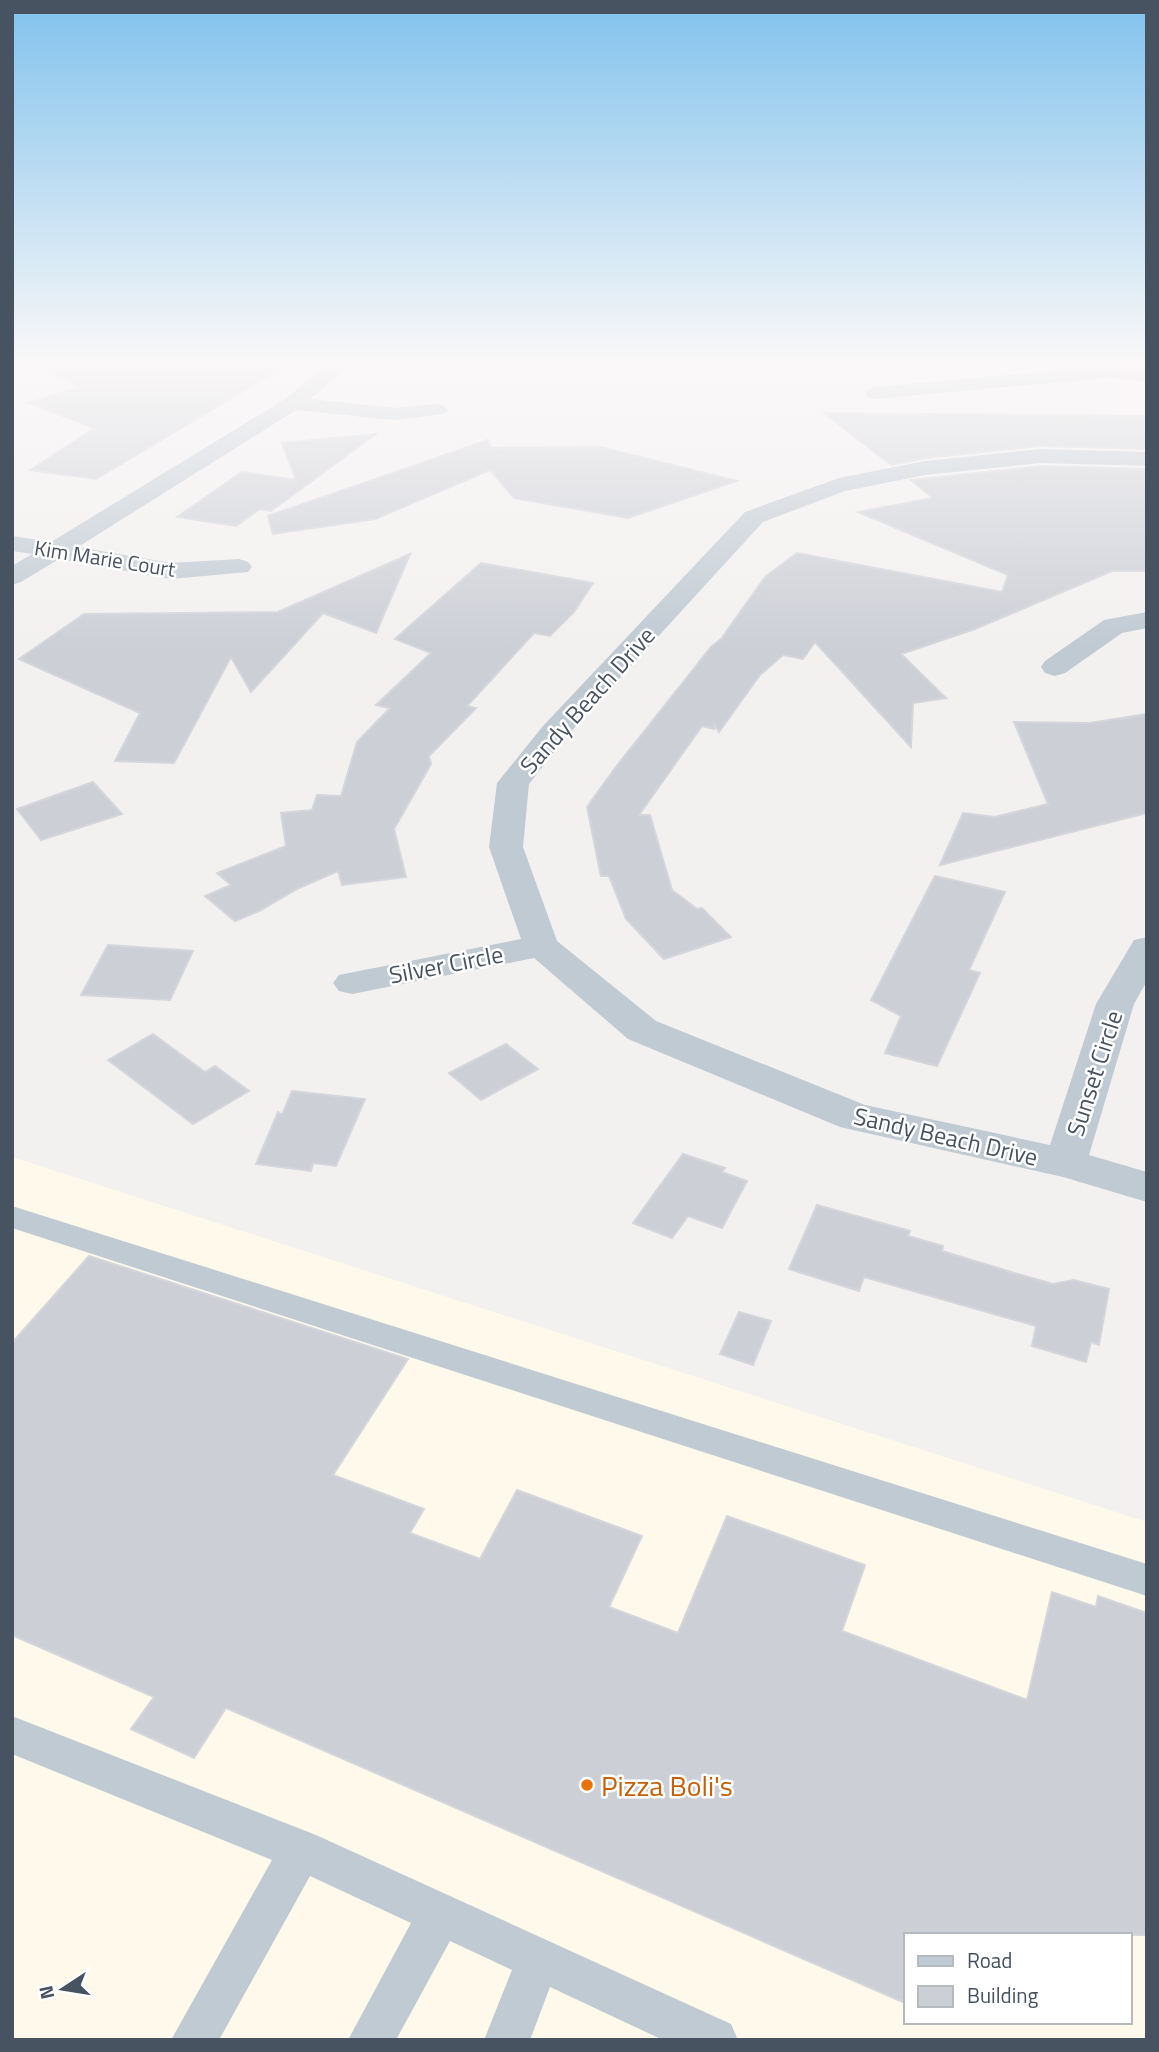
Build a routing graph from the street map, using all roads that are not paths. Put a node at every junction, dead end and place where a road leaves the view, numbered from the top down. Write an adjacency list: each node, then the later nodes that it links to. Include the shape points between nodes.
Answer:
1 (209, 455): 4 (street)
2 (1147, 458): 9 (street, Sandy Beach Drive, via 1041,456 925,468 839,485 754,517 513,783 506,847)
3 (12, 543): 4 (street, Kim Marie Court)
4 (55, 551): 5 (street, Kim Marie Court, via 171,572); 6 (street)
5 (239, 567)
6 (12, 577)
7 (1147, 620): 8 (street, via 1114,626)
8 (1055, 667)
9 (541, 946): 11 (street, Silver Circle); 12 (street, Sandy Beach Drive, via 642,1030 855,1116)
10 (1147, 948): 12 (street, Sunset Circle, via 1115,1004)
11 (352, 983)
12 (1065, 1163): 13 (street, Sandy Beach Drive)
13 (1147, 1187)
14 (12, 1217): 15 (lane)
15 (1147, 1580)
16 (12, 1735): 17 (lane)
17 (301, 1850): 18 (lane); 21 (lane)
18 (441, 1913): 19 (lane); 22 (lane)
19 (539, 1959): 20 (lane); 23 (lane)
20 (692, 2035)
21 (194, 2040)
22 (371, 2040)
23 (507, 2040)

